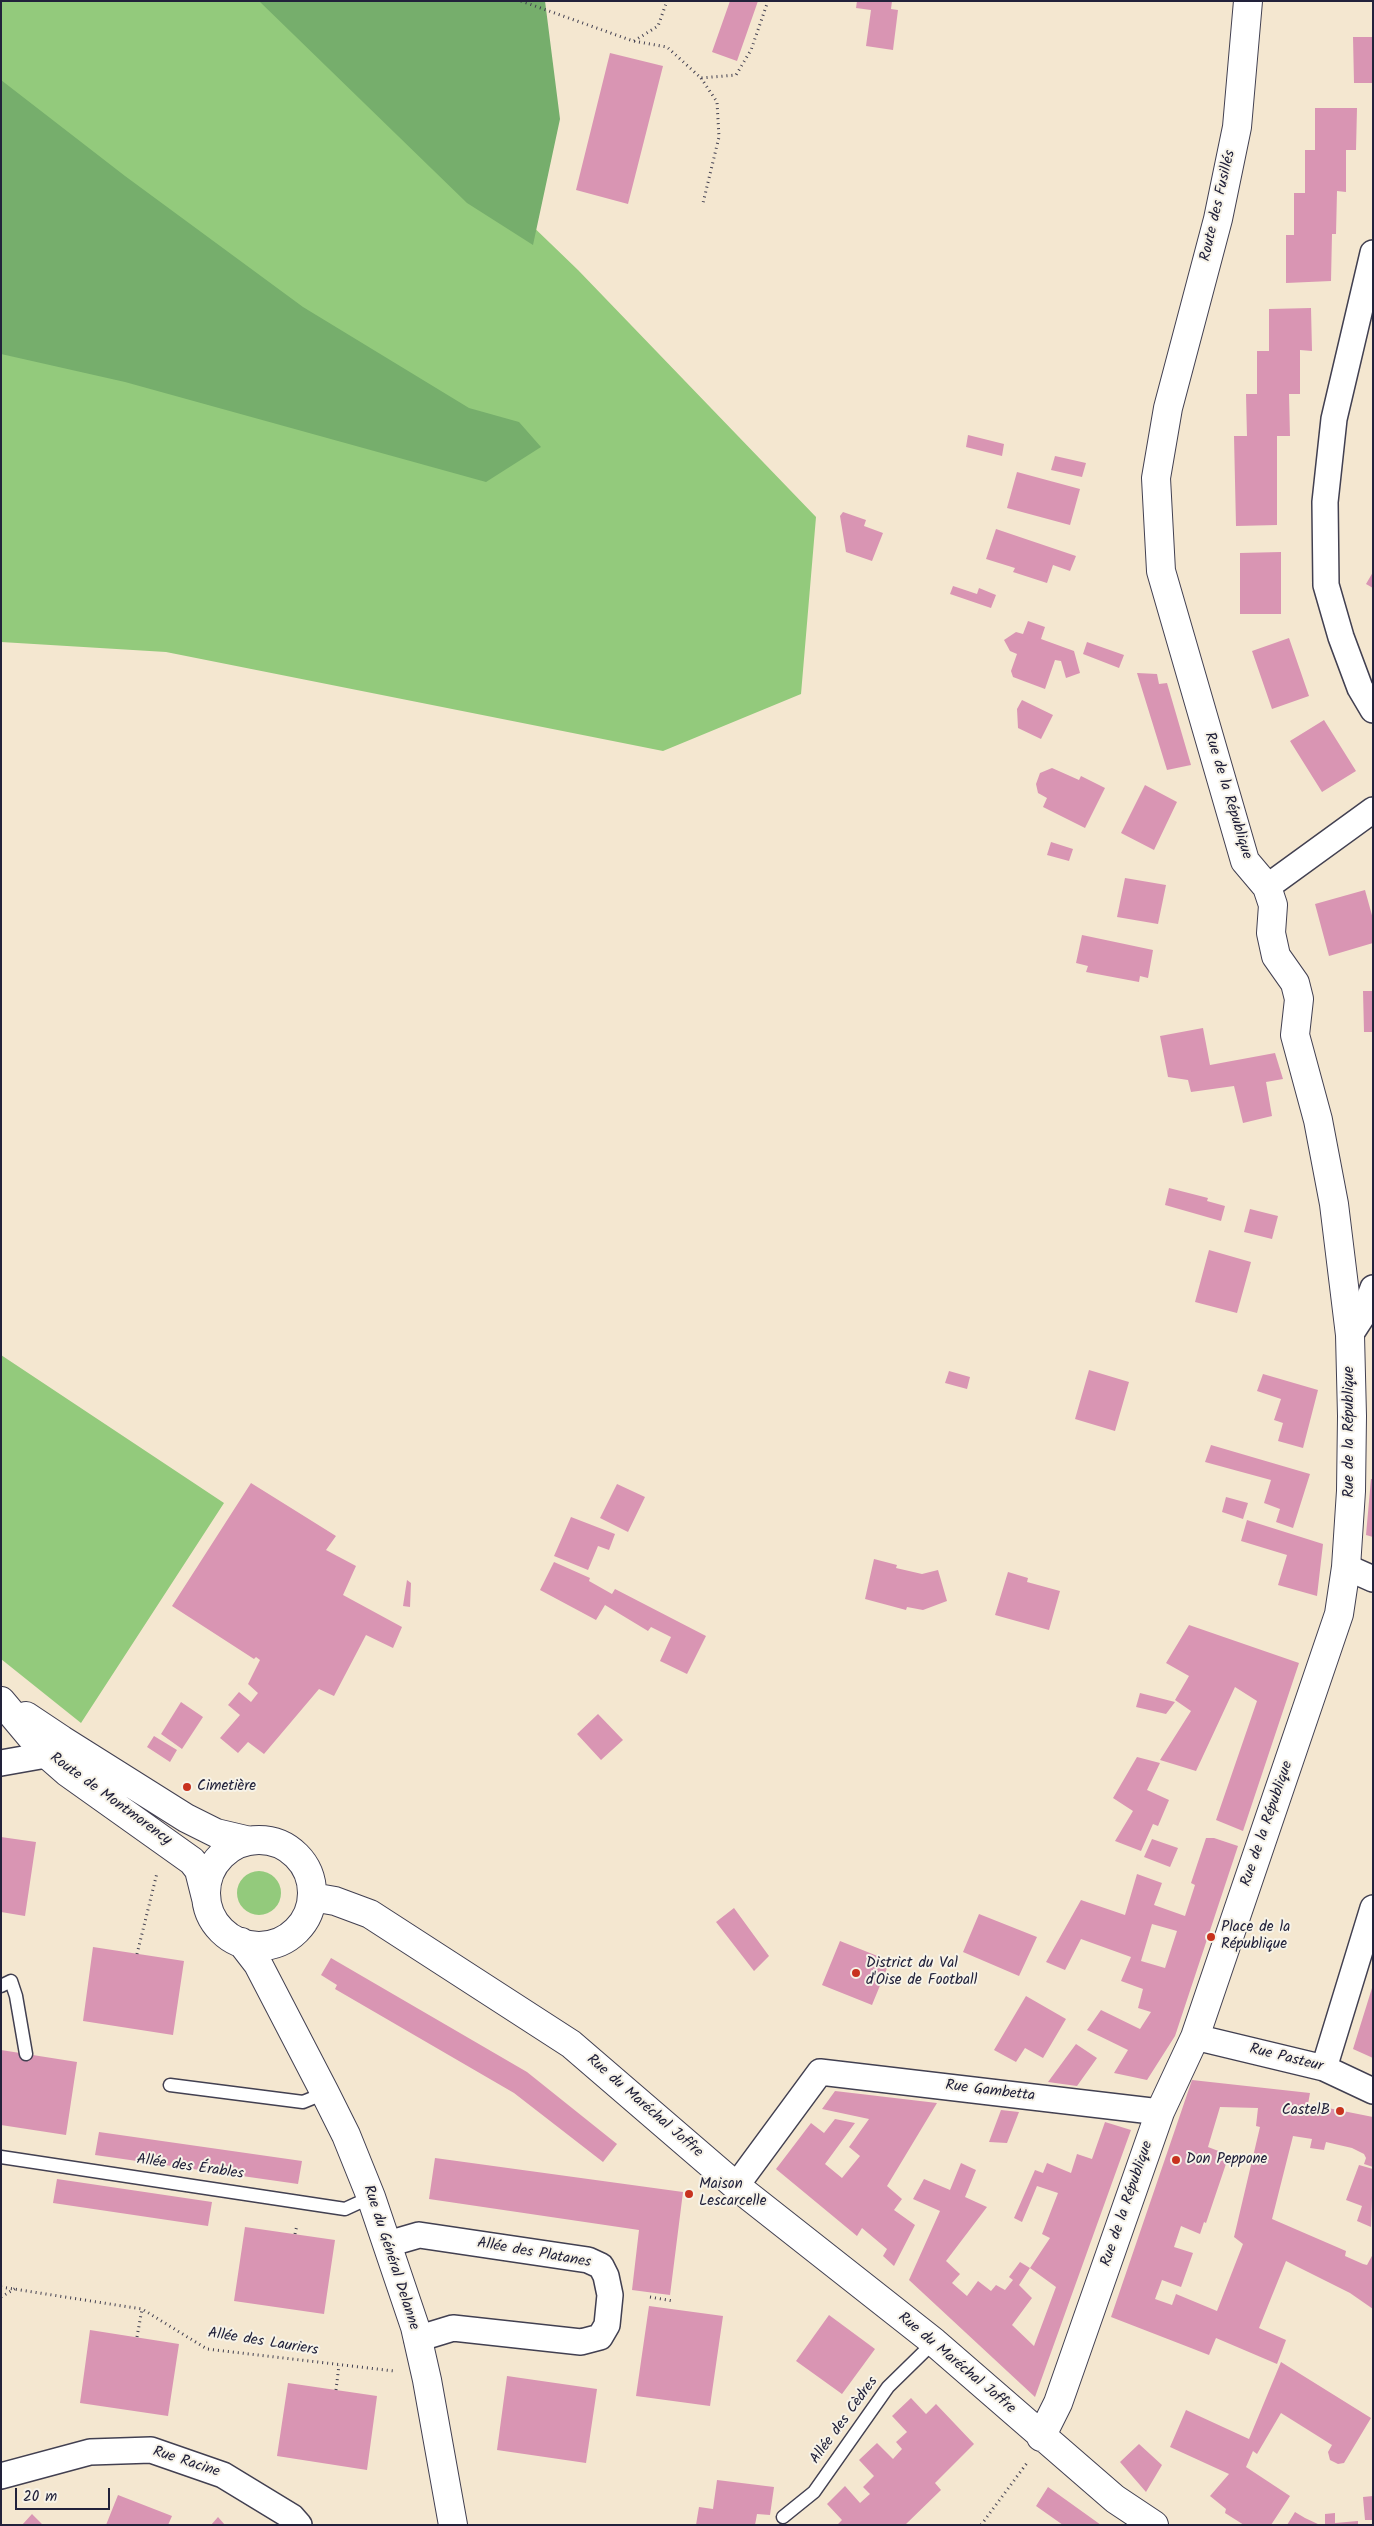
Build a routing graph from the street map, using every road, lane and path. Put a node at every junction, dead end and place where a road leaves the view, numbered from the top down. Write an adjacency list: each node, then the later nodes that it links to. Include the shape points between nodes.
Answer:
1 (521, 1): 5 (path)
2 (667, 1): 5 (path, via 658,26)
3 (768, 1): 6 (path, via 751,50 736,76)
4 (1248, 1): 9 (street, Route des Fusillés, via 1237,127 1218,219)
5 (633, 41): 6 (path, via 667,47)
6 (701, 78): 7 (path, via 716,102 719,137)
7 (703, 203)
8 (1373, 253): 10 (street, via 1334,419 1325,502 1326,585 1340,637 1360,688)
9 (1168, 408): 12 (street, Rue de la République, via 1156,478 1161,572 1245,860)
10 (1373, 710)
11 (1373, 810): 12 (street)
12 (1267, 887): 14 (street, Rue de la République, via 1273,905 1271,933 1276,956 1295,983 1299,999 1295,1035 1318,1120 1334,1204)
13 (1373, 1288): 14 (street, via 1363,1315)
14 (1350, 1335): 15 (street, Rue de la République, via 1352,1425)
15 (1346, 1567): 16 (street); 31 (street, Rue de la République, via 1339,1614)
16 (1373, 1579)
17 (1, 1699): 18 (street, Route de Montmorency); 19 (street, Route de Montmorency)
18 (78, 1751): 19 (street); 22 (street, Route de Montmorency, via 186,1818 216,1833)
19 (46, 1754): 20 (street); 21 (street, Route de Montmorency, via 109,1803)
20 (1, 1763)
21 (165, 1840): 24 (street, Route de Montmorency, via 192,1861 198,1870); 28 (path)
22 (250, 1840): 23 (street, via 281,1844 295,1853 311,1881); 24 (street, via 231,1848 218,1859 206,1888)
23 (312, 1897): 26 (street, via 308,1914); 39 (street, Rue du Maréchal Joffre, via 335,1901 370,1914 572,2044)
24 (207, 1904): 27 (street, via 212,1919 222,1931)
25 (1373, 1908): 33 (street)
26 (289, 1936): 27 (street, via 268,1945); 30 (street, Rue du Général Delanne, via 280,1952 274,1978)
27 (241, 1942): 30 (street, Rue du Général Delanne, via 258,1964)
28 (137, 1954)
29 (1, 1986): 32 (lane, via 11,1980)
30 (279, 2008): 36 (street, Rue du Général Delanne)
31 (1195, 2037): 33 (street, Rue Pasteur); 37 (street, Rue de la République)
32 (26, 2054)
33 (1324, 2068): 35 (street, Rue Pasteur)
34 (170, 2085): 36 (lane, via 302,2102)
35 (1373, 2091)
36 (325, 2093): 40 (street, Rue du Général Delanne)
37 (1160, 2112): 39 (street, Rue Gambetta, via 820,2072); 54 (street, Rue de la République, via 1058,2403)
38 (1, 2157): 40 (lane, Allée des Érables, via 345,2208)
39 (736, 2186): 50 (street, Rue du Maréchal Joffre)
40 (371, 2197): 41 (street, Rue du Général Delanne)
41 (388, 2244): 49 (street, Rue du Général Delanne); 49 (street, Allée des Platanes, via 419,2235 588,2260 601,2266 606,2276 610,2295 607,2325 600,2337 580,2342 453,2328)
42 (1, 2287): 43 (path, Allée des Lauriers)
43 (16, 2288): 44 (path); 47 (path, Allée des Lauriers)
44 (1, 2297)
45 (650, 2297): 46 (path)
46 (673, 2301)
47 (142, 2309): 48 (path); 51 (path, Allée des Lauriers, via 207,2349)
48 (138, 2337)
49 (417, 2339): 52 (street, Rue du Général Delanne)
50 (934, 2342): 54 (street, Rue du Maréchal Joffre); 57 (lane, Allée des Cèdres, via 888,2387 814,2492)
51 (339, 2365): 52 (path, Allée des Lauriers, via 404,2372); 53 (path)
52 (423, 2366): 59 (street, Rue du Général Delanne)
53 (336, 2390)
54 (1041, 2437): 61 (street, Rue du Maréchal Joffre, via 1115,2499)
55 (1028, 2463): 60 (path)
56 (1, 2476): 58 (street, Rue Racine, via 90,2452 151,2450 224,2474)
57 (783, 2517)
58 (300, 2525)
59 (453, 2525)
60 (981, 2525)
61 (1154, 2525)

